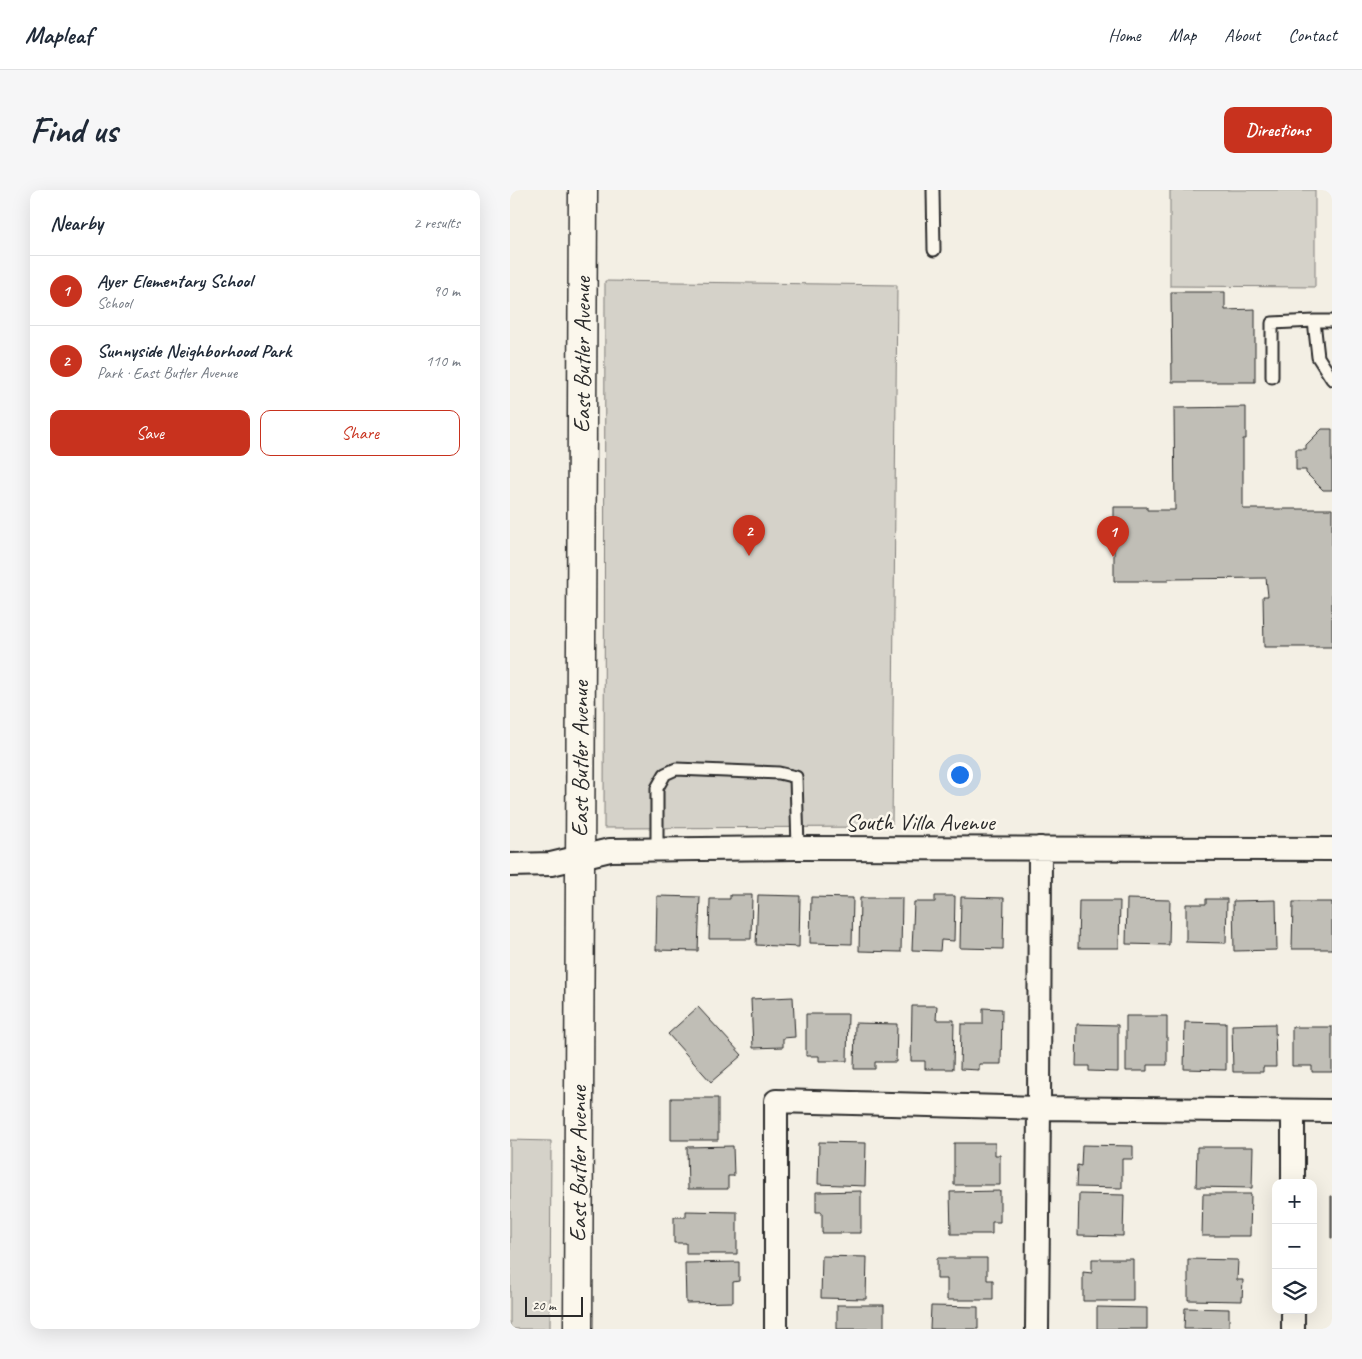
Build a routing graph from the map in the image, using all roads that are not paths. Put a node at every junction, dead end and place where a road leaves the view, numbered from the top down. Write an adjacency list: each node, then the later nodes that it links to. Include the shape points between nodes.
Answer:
1 (583, 190): 12 (street, East Butler Avenue)
2 (933, 190): 3 (lane)
3 (934, 250)
4 (1314, 321): 5 (lane); 6 (lane, via 1272,323); 7 (lane, via 1318,357)
5 (1332, 321)
6 (1272, 377)
7 (1332, 379)
8 (798, 848): 9 (street, South Villa Avenue); 10 (street, South Villa Avenue); 10 (lane, via 796,777 779,772 676,770 665,774 657,788)
9 (1040, 848): 11 (street, South Villa Avenue); 14 (street)
10 (657, 849): 12 (street, South Villa Avenue, via 610,850)
11 (1332, 849)
12 (579, 858): 13 (street, South Villa Avenue, via 550,864); 19 (street, East Butler Avenue)
13 (510, 865)
14 (1039, 1108): 15 (street); 20 (street, via 776,1101); 21 (street)
15 (1294, 1111): 16 (street); 17 (street)
16 (1332, 1111)
17 (1294, 1179)
18 (1294, 1314): 22 (street)
19 (578, 1329)
20 (776, 1329)
21 (1037, 1329)
22 (1294, 1329)

